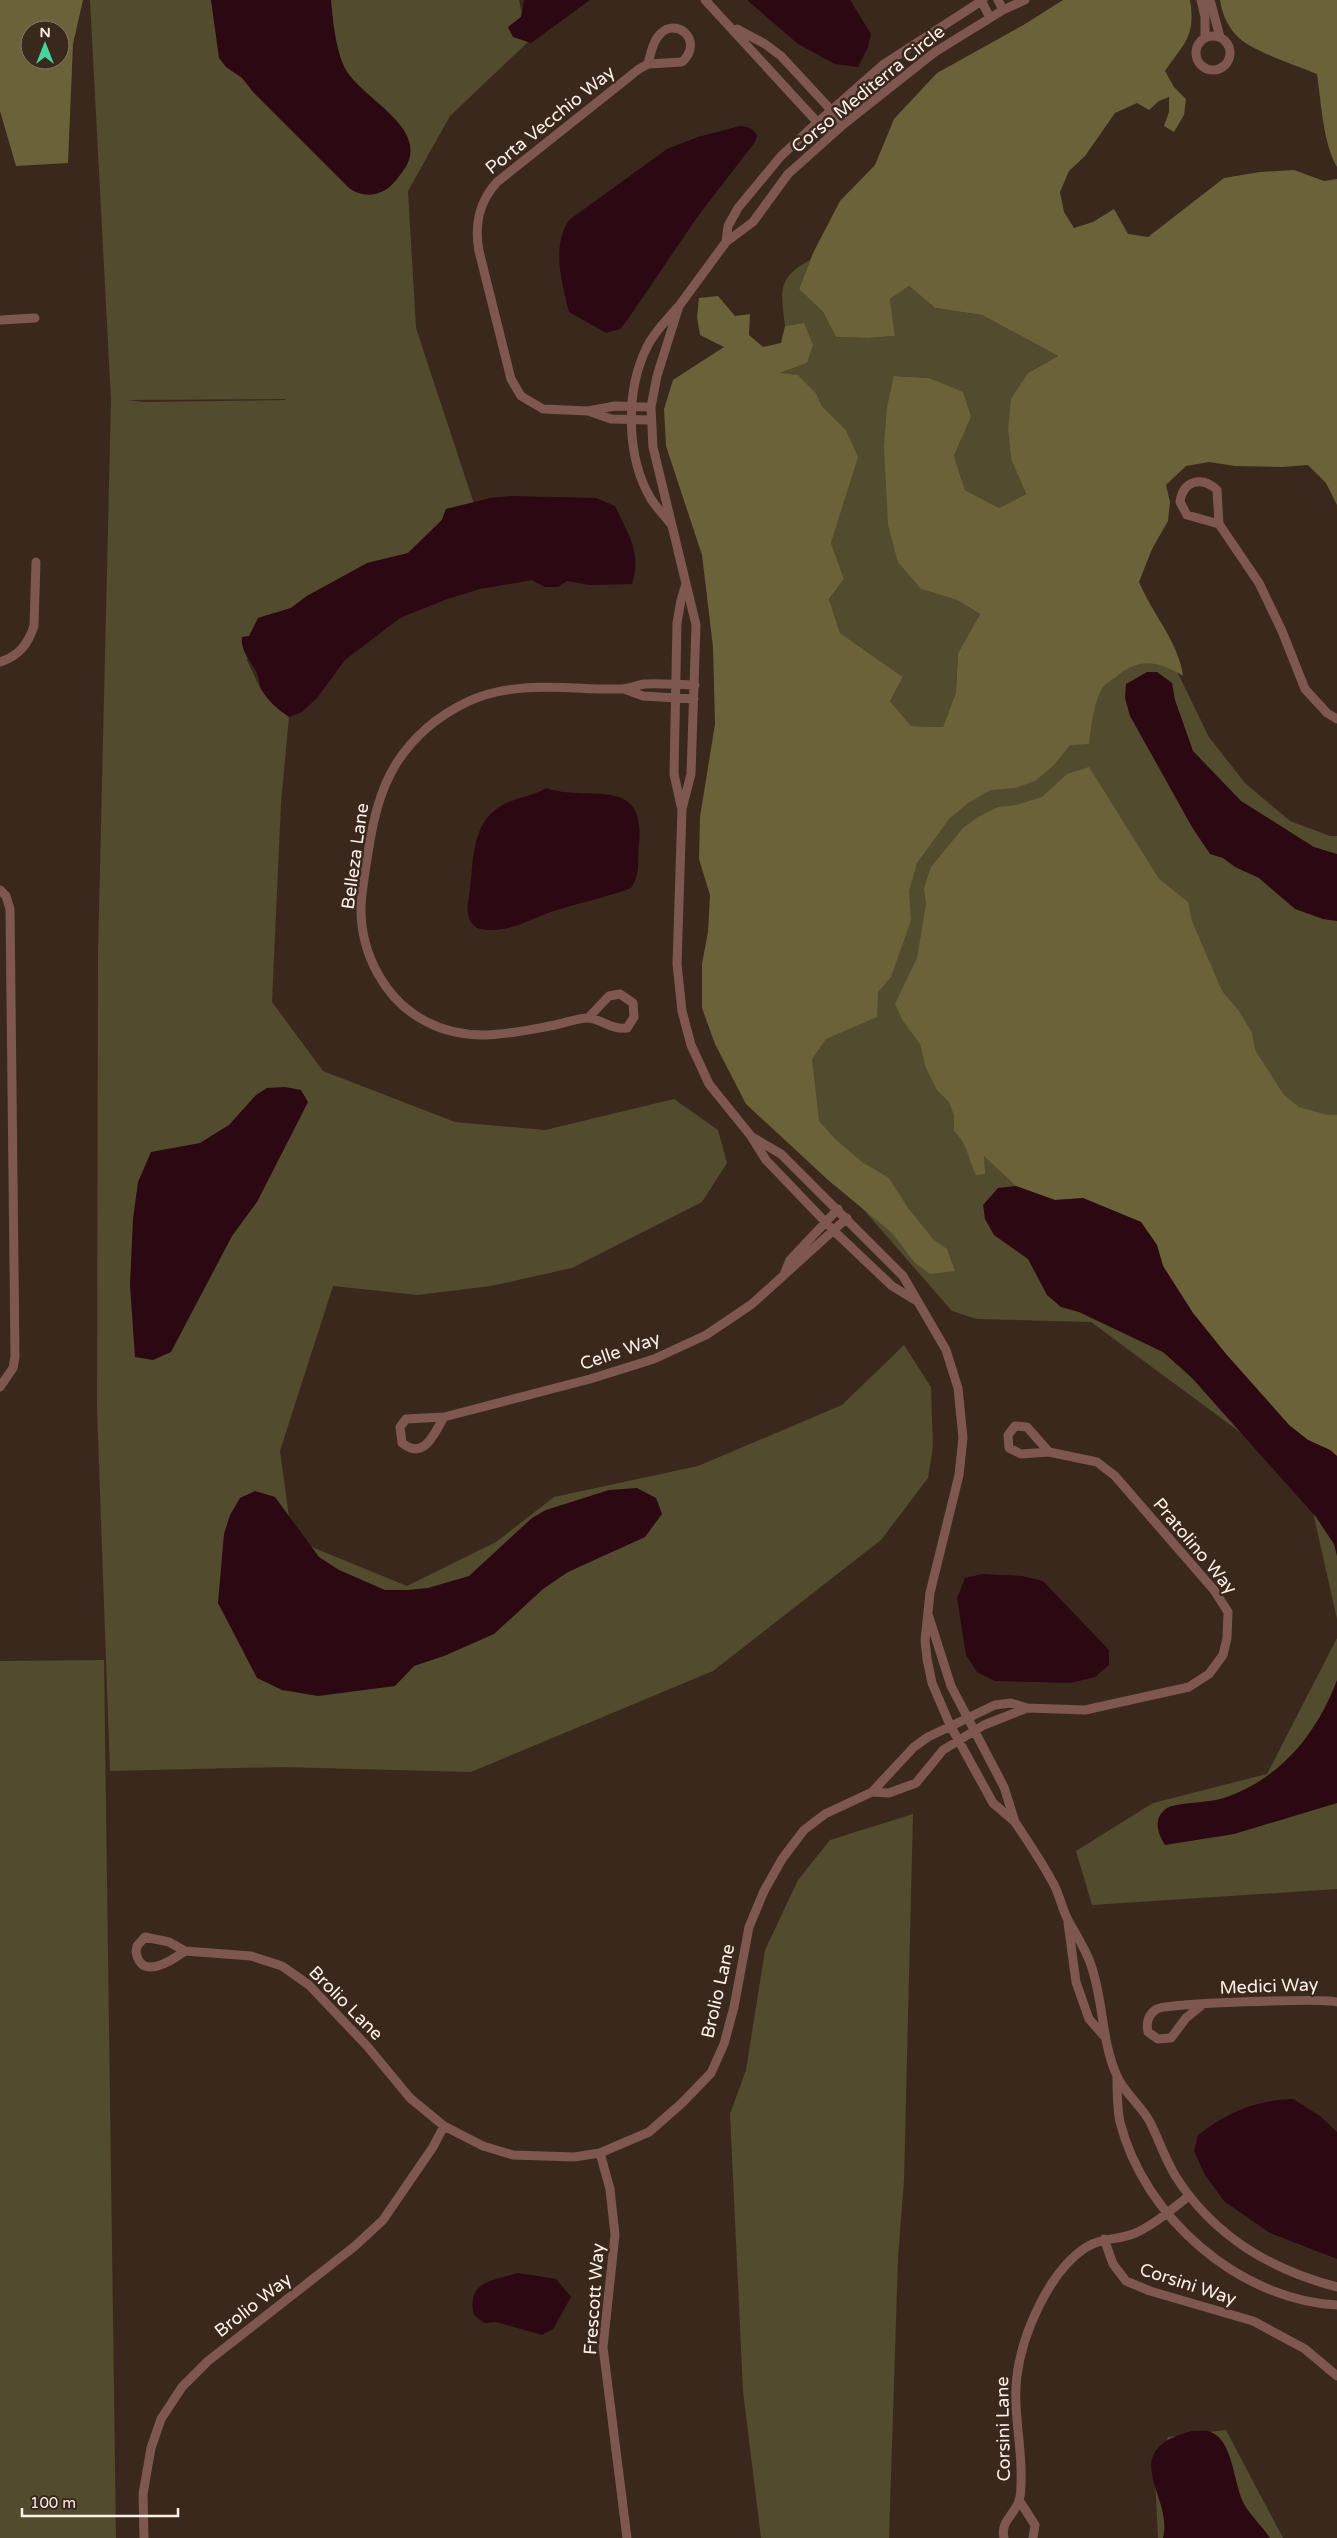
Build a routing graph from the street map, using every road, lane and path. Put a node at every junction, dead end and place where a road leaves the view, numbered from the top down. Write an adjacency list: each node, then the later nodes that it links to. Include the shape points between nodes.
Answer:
1 (705, 0): 9 (street)
2 (982, 0): 8 (street); 13 (street, Corso Mediterra Circle, via 884,64)
3 (998, 0): 7 (street)
4 (1024, 0): 7 (street, Corso Mediterra Circle)
5 (1201, 0): 10 (street, via 1205,17)
6 (1210, 0): 11 (street)
7 (1003, 10): 8 (street, Corso Mediterra Circle)
8 (990, 18): 15 (street, Corso Mediterra Circle, via 935,52)
9 (730, 25): 13 (street, via 781,56); 14 (street)
10 (1204, 37): 11 (street); 11 (street, via 1196,46 1195,56 1202,67 1215,70 1226,65 1230,54 1227,43)
11 (1220, 37)
12 (648, 64): 12 (street, via 655,42 664,30 672,28 686,33 691,48 682,62); 23 (street, Porta Vecchio Way, via 497,182 484,201 477,222 479,251 516,389 527,402 543,409)
13 (831, 110): 14 (street, Corso Mediterra Circle); 15 (street)
14 (818, 122): 16 (street); 17 (street, Corso Mediterra Circle, via 781,156 738,208 728,226)
15 (844, 124): 16 (street, Corso Mediterra Circle)
16 (830, 136): 17 (street, Corso Mediterra Circle, via 788,174 753,222)
17 (726, 242): 18 (street, Corso Mediterra Circle)
18 (679, 306): 21 (street, via 646,348 636,377); 22 (street, Corso Mediterra Circle, via 656,376)
19 (35, 318): 20 (street)
20 (0, 320)
21 (633, 406): 22 (street); 23 (street); 24 (street)
22 (651, 407): 25 (street, Corso Mediterra Circle)
23 (588, 411): 24 (street, Porta Vecchio Way, via 606,418)
24 (632, 419): 25 (street, Porta Vecchio Way); 27 (street, via 640,473 652,499)
25 (650, 420): 27 (street, Corso Mediterra Circle)
26 (1219, 524): 26 (street, via 1216,490 1210,483 1201,480 1185,488 1180,502 1187,515); 36 (street, via 1259,583 1305,689)
27 (671, 526): 29 (street, Corso Mediterra Circle)
28 (36, 562): 30 (street, via 31,635 22,651)
29 (686, 584): 31 (street, Corso Mediterra Circle, via 677,623); 32 (street, Corso Mediterra Circle, via 696,625)
30 (0, 662)
31 (676, 685): 32 (street, Belleza Lane); 33 (street, Belleza Lane, via 645,684); 34 (street, Corso Mediterra Circle)
32 (695, 685): 35 (street, Corso Mediterra Circle)
33 (624, 689): 34 (street, Belleza Lane, via 643,696); 39 (street, Belleza Lane, via 543,687 501,691 468,702 427,728 398,762 383,788 362,894 363,931 376,971 401,1004 426,1022 457,1033 488,1036)
34 (676, 698): 35 (street, Belleza Lane); 37 (street, Corso Mediterra Circle, via 674,774)
35 (694, 699): 37 (street, Corso Mediterra Circle, via 691,774)
36 (1337, 719)
37 (682, 809): 40 (street, Corso Mediterra Circle, via 677,964 682,1011 691,1045 709,1084)
38 (0, 890): 47 (street, via 6,896 10,909 15,1357 13,1368)
39 (588, 1018): 39 (street, via 610,1027 627,1028 634,1018 634,1003 620,994 608,996)
40 (751, 1136): 41 (street, Corso Mediterra Circle, via 781,1154); 43 (street, Corso Mediterra Circle, via 766,1160)
41 (838, 1209): 42 (street, Corso Mediterra Circle); 43 (street, Celle Way)
42 (847, 1218): 44 (street, Celle Way); 46 (street, Corso Mediterra Circle, via 904,1276)
43 (826, 1223): 44 (street, Corso Mediterra Circle); 45 (street, Celle Way, via 790,1260)
44 (834, 1231): 45 (street, Celle Way); 46 (street, Corso Mediterra Circle, via 892,1286)
45 (785, 1273): 48 (street, Celle Way, via 752,1304 706,1335 654,1359)
46 (916, 1300): 50 (street, Corso Mediterra Circle, via 946,1350 958,1388 964,1438 934,1569)
47 (0, 1386)
48 (444, 1417): 48 (street, Celle Way, via 406,1419 400,1427 402,1443 409,1448 426,1446)
49 (1049, 1452): 49 (street, Pratolino Way, via 1014,1452 1009,1448 1008,1435 1015,1426 1027,1427); 51 (street, Pratolino Way, via 1097,1462 1115,1476 1214,1590 1228,1612 1227,1638 1223,1655 1209,1674 1189,1688 1085,1710)
50 (928, 1614): 52 (street, Corso Mediterra Circle, via 951,1686); 53 (street, Corso Mediterra Circle, via 927,1659 935,1690)
51 (1027, 1708): 52 (street, Pratolino Way, via 1004,1703); 54 (street, Pratolino Way)
52 (967, 1717): 53 (street, Pratolino Way); 54 (street, Corso Mediterra Circle)
53 (950, 1725): 55 (street, Corso Mediterra Circle); 56 (street, Brolio Lane, via 914,1748)
54 (974, 1731): 55 (street, Pratolino Way); 57 (street, Corso Mediterra Circle, via 1004,1787)
55 (958, 1740): 56 (street, Brolio Lane, via 936,1757 916,1783 889,1794); 57 (street, Corso Mediterra Circle, via 993,1803)
56 (872, 1792): 65 (street, Brolio Lane, via 825,1814 804,1830 768,1883 749,1927 734,2007 724,2044 711,2072 649,2132)
57 (1015, 1822): 58 (street, Corso Mediterra Circle, via 1054,1884)
58 (1068, 1920): 62 (street, Corso Mediterra Circle, via 1091,1963 1099,1987); 62 (street, Corso Mediterra Circle, via 1076,1982 1089,2019)
59 (185, 1952): 59 (street, Brolio Lane, via 169,1942 145,1937 136,1952 141,1964 156,1968); 64 (street, Brolio Lane, via 251,1956 282,1966 309,1985 367,2046 410,2098)
60 (1337, 2002): 61 (street, Medici Way, via 1304,2000)
61 (1202, 2005): 61 (street, Medici Way, via 1186,2018 1171,2038 1158,2039 1148,2032 1147,2022 1158,2008)
62 (1105, 2037): 63 (street, Corso Mediterra Circle)
63 (1117, 2076): 66 (street, Corso Mediterra Circle, via 1150,2122 1175,2176); 67 (street, Corso Mediterra Circle, via 1120,2122 1129,2147 1146,2182)
64 (444, 2126): 65 (street, Brolio Lane, via 483,2146 514,2155 574,2157); 73 (street, Brolio Way, via 382,2220 355,2246 208,2361 182,2387 161,2419 151,2448 143,2494)
65 (600, 2153): 74 (street, Frescott Way, via 610,2189 615,2235 603,2347)
66 (1189, 2196): 67 (street); 69 (street, Corso Mediterra Circle, via 1215,2224 1254,2254 1309,2280)
67 (1168, 2212): 68 (street, via 1132,2234); 70 (street, Corso Mediterra Circle, via 1192,2240 1223,2265 1264,2287 1298,2298)
68 (1104, 2239): 71 (street, Corsini Way, via 1113,2264 1126,2281 1253,2321 1305,2349); 72 (street, Corsini Lane, via 1085,2248 1064,2269 1038,2306 1024,2341 1017,2376 1021,2467)
69 (1337, 2287)
70 (1337, 2305)
71 (1337, 2376)
72 (1019, 2500): 75 (street, Corsini Lane, via 1003,2529); 76 (street, Corsini Lane, via 1035,2525)
73 (144, 2538)
74 (627, 2538)
75 (1004, 2538)
76 (1033, 2538)

